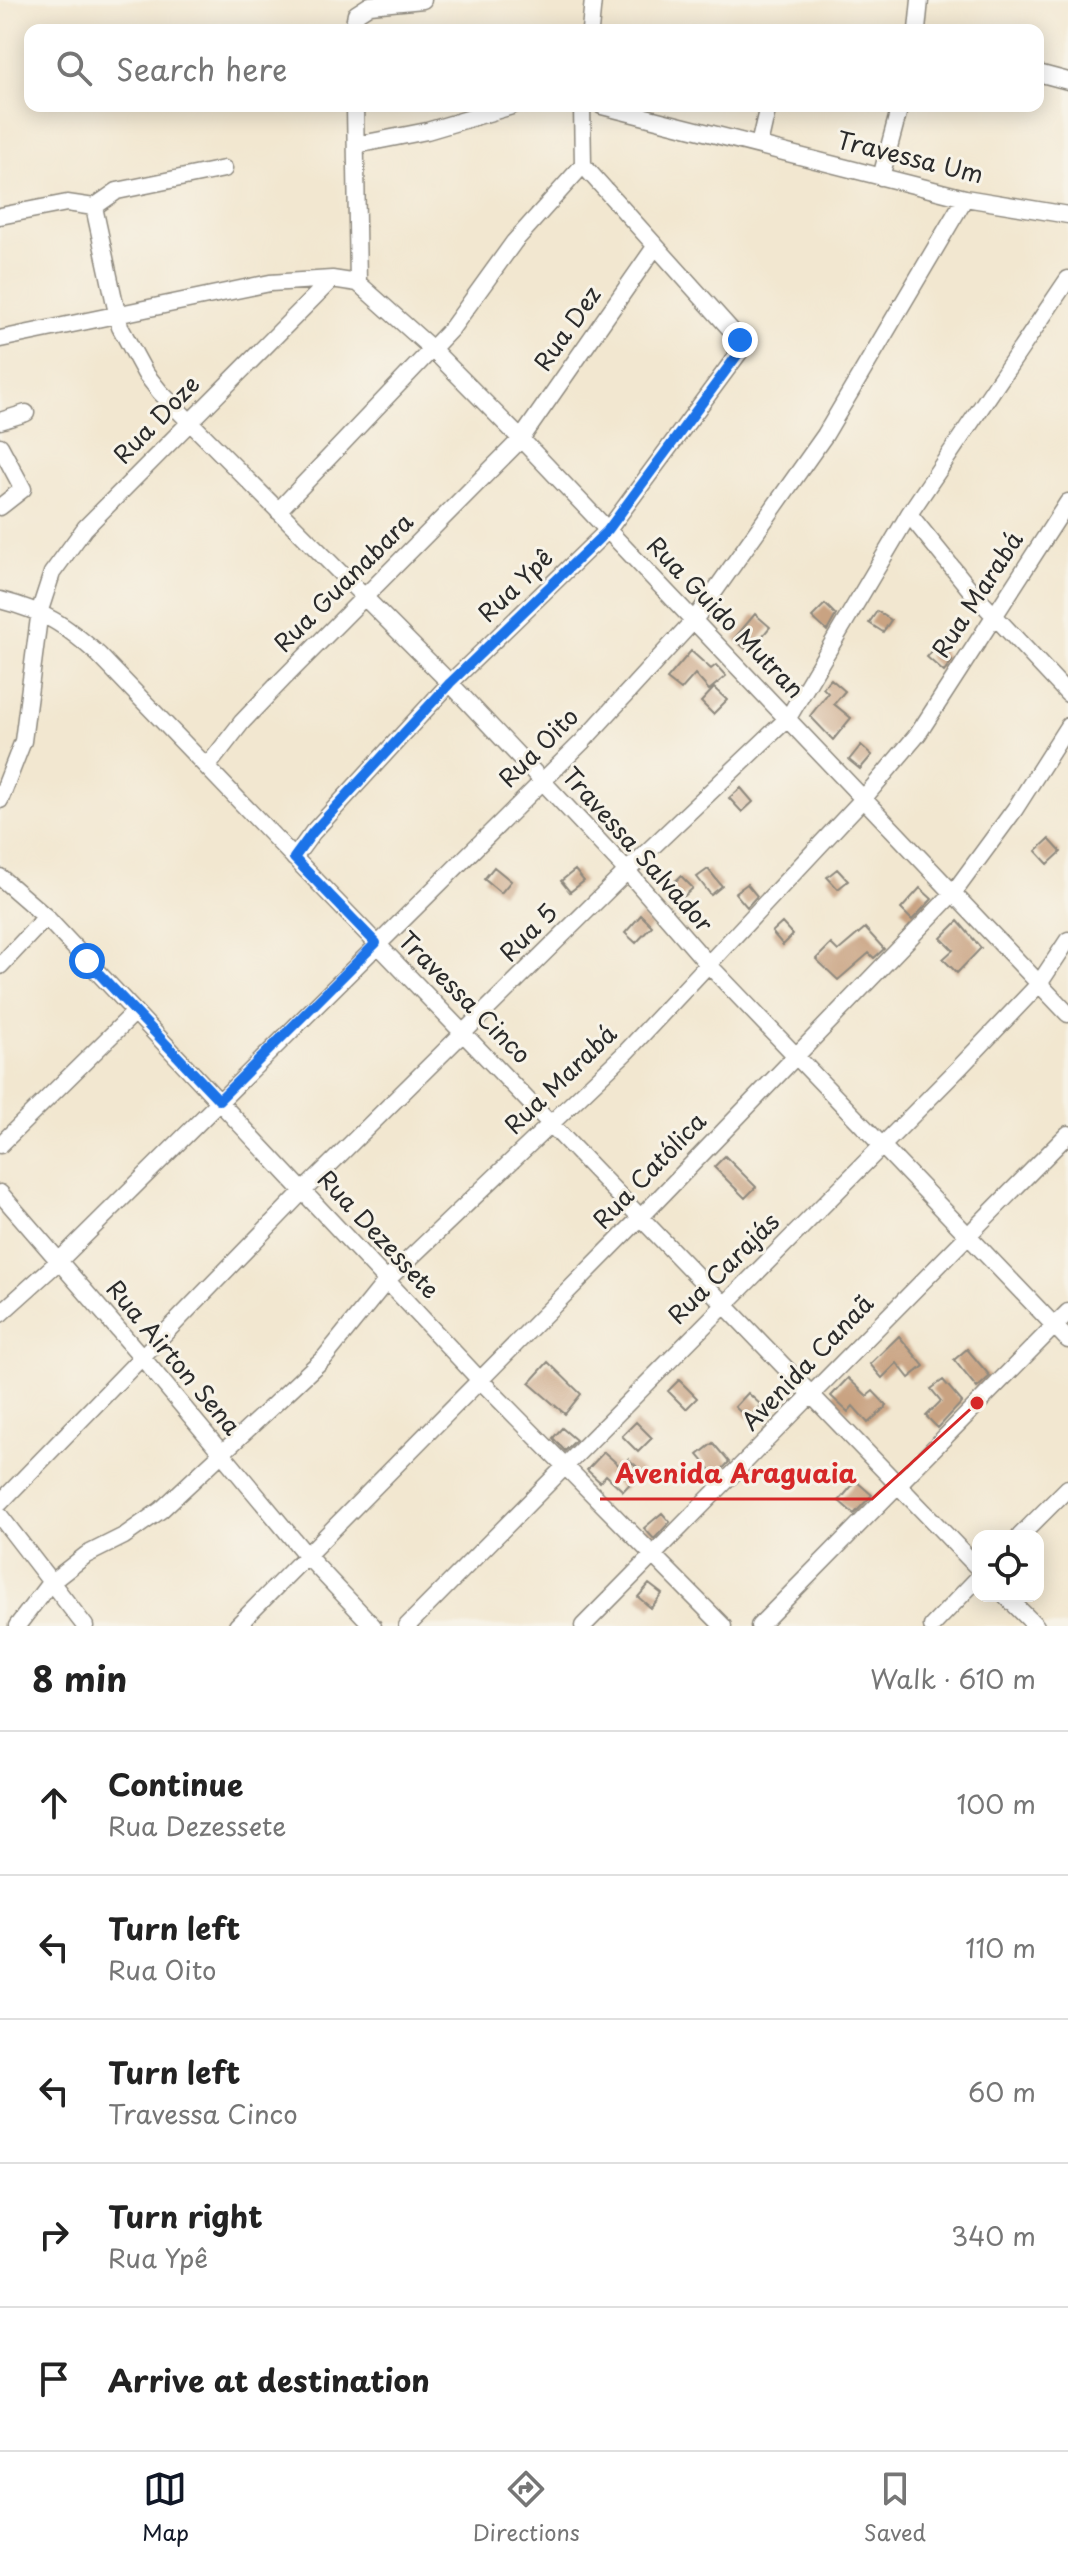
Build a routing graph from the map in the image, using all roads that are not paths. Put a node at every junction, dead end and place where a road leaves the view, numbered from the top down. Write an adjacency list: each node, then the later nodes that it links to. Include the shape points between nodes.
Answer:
1 (423, 0): 4 (street, via 370,5 356,14)
2 (593, 0): 5 (street)
3 (920, 0): 6 (street)
4 (354, 24)
5 (591, 24)
6 (918, 24)
7 (1044, 75): 8 (street)
8 (1068, 81)
9 (355, 112): 15 (street)
10 (492, 112): 15 (street)
11 (582, 112): 17 (street)
12 (626, 112): 16 (street, Travessa Um)
13 (767, 112): 16 (street)
14 (898, 112): 19 (street)
15 (356, 145): 27 (street)
16 (759, 145): 19 (street, Travessa Um)
17 (583, 165): 24 (street); 30 (street, via 514,242)
18 (224, 169): 21 (street, via 117,191)
19 (881, 177): 20 (street, Travessa Um)
20 (965, 198): 22 (street, Travessa Um); 45 (street, Rua Oito, via 825,435)
21 (94, 207): 23 (street, via 67,203); 28 (street, Travessa Salvador)
22 (1068, 215)
23 (0, 216)
24 (655, 247): 34 (street, Rua Dez); 40 (street, Rua Ypê, via 740,340 741,350)
25 (332, 279): 27 (street); 28 (street, via 244,287); 33 (street, Rua Doze)
26 (1068, 279): 39 (street, Rua 5)
27 (358, 283): 30 (street, Rua Guido Mutran)
28 (119, 315): 29 (street); 33 (street, Travessa Salvador, via 123,336 145,373)
29 (0, 339)
30 (432, 349): 34 (street, Rua Guido Mutran); 38 (street)
31 (26, 413): 32 (street)
32 (0, 421)
33 (189, 421): 38 (street, Travessa Salvador); 43 (street, Rua Doze, via 85,528 52,573)
34 (521, 439): 40 (street, Rua Guido Mutran); 41 (street, Rua Guanabara)
35 (0, 446): 37 (street, via 23,489)
36 (1068, 502): 44 (street, Rua Marabá)
37 (0, 507)
38 (278, 511): 41 (street, Travessa Salvador)
39 (909, 514): 44 (street); 48 (street, Rua 5)
40 (608, 530): 45 (street, Rua Guido Mutran); 46 (street, Rua Ypê)
41 (364, 597): 46 (street, Travessa Salvador); 50 (street, Rua Guanabara, via 242,722)
42 (0, 600): 43 (street, Travessa Cinco)
43 (40, 610): 50 (street, Travessa Cinco, via 99,655); 53 (street, Rua Doze, via 23,741)
44 (993, 615): 47 (street); 52 (street, Rua Marabá, via 918,734)
45 (695, 619): 48 (street, Rua Guido Mutran); 51 (street, Rua Oito)
46 (450, 683): 51 (street, Travessa Salvador); 54 (street, Rua Ypê)
47 (1068, 694)
48 (788, 718): 52 (street, Rua Guido Mutran); 55 (street, Rua 5)
49 (1068, 726): 57 (street, Rua Católica)
50 (207, 767): 54 (street, Travessa Cinco)
51 (540, 780): 55 (street, Travessa Salvador); 60 (street, Rua Oito)
52 (863, 799): 57 (street, Rua Guido Mutran); 61 (street, Rua Marabá)
53 (0, 800)
54 (294, 858): 60 (street, Travessa Cinco)
55 (627, 871): 61 (street, Travessa Salvador); 66 (street, Rua 5)
56 (0, 877): 58 (street, Rua Dezessete)
57 (954, 892): 63 (street, Rua Guido Mutran); 67 (street, Rua Católica)
58 (46, 917): 62 (street); 64 (street, Rua Dezessete)
59 (1068, 940): 63 (street, Rua Carajás)
60 (376, 943): 66 (street, Travessa Cinco); 68 (street, Rua Oito)
61 (707, 963): 67 (street, Travessa Salvador); 69 (street, Rua Marabá)
62 (0, 966)
63 (1039, 984): 65 (street, Rua Guido Mutran); 71 (street, Rua Carajás)
64 (134, 1013): 68 (street, Rua Dezessete); 72 (street)
65 (1068, 1014)
66 (465, 1031): 69 (street, Travessa Cinco); 73 (street, Rua 5)
67 (794, 1055): 71 (street, Travessa Salvador); 75 (street, Rua Católica)
68 (219, 1100): 73 (street, Rua Dezessete); 77 (street, Rua Oito)
69 (552, 1123): 75 (street, Travessa Cinco); 78 (street, Rua Marabá)
70 (1068, 1134): 76 (street, Avenida Canaã)
71 (882, 1144): 76 (street, Travessa Salvador); 79 (street, Rua Carajás)
72 (0, 1145)
73 (303, 1191): 78 (street, Rua Dezessete); 84 (street, Rua 5)
74 (0, 1193): 77 (street, Rua Airton Sena)
75 (641, 1217): 79 (street, Travessa Cinco); 85 (street, Rua Católica)
76 (969, 1233): 82 (street, Travessa Salvador); 86 (street, Avenida Canaã)
77 (59, 1261): 81 (street); 84 (street, Rua Airton Sena)
78 (388, 1279): 85 (street, Rua Dezessete); 87 (street, Rua Marabá, via 325,1357)
79 (722, 1304): 86 (street, Travessa Cinco); 88 (street, Rua Carajás)
80 (1068, 1312): 82 (street)
81 (0, 1314)
82 (1054, 1326): 83 (street, Travessa Salvador); 89 (street)
83 (1068, 1340)
84 (141, 1356): 87 (street, Rua Airton Sena); 91 (street, Rua 5)
85 (478, 1378): 88 (street, Rua Dezessete); 94 (street, Rua Católica)
86 (809, 1396): 89 (street, Travessa Cinco); 95 (street, Avenida Canaã)
87 (220, 1451): 94 (street, Rua Airton Sena); 97 (street, Rua Marabá, via 140,1526 86,1555)
88 (563, 1467): 95 (street, Rua Dezessete); 104 (street, Rua Carajás)
89 (895, 1485): 96 (street, Travessa Cinco); 107 (street)
90 (1068, 1488): 93 (street)
91 (0, 1503)
92 (0, 1516): 97 (street)
93 (1026, 1530)
94 (307, 1556): 102 (street, Rua Católica); 103 (street, Rua Airton Sena)
95 (651, 1557): 105 (street, Avenida Canaã); 106 (street, Rua Dezessete)
96 (972, 1562)
97 (49, 1584): 100 (street, Rua Marabá); 101 (street)
98 (972, 1584): 108 (street)
99 (1012, 1602): 109 (street)
100 (17, 1626)
101 (85, 1626)
102 (237, 1626)
103 (373, 1626)
104 (407, 1626)
105 (583, 1626)
106 (723, 1626)
107 (759, 1626)
108 (932, 1626)
109 (1036, 1626)

